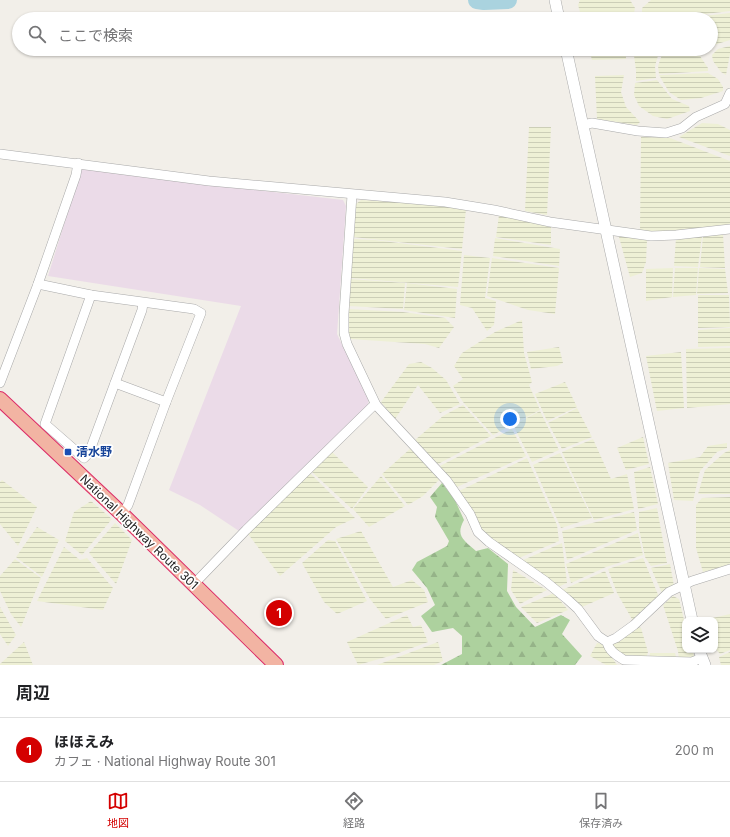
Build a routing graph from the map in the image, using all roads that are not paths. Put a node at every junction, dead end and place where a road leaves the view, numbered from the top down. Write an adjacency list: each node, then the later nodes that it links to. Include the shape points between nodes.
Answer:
1 (555, 0): 2 (street)
2 (558, 12)
3 (568, 56): 5 (street)
4 (730, 93): 5 (street, via 725,104 696,117 682,128 666,133)
5 (583, 125): 9 (street)
6 (0, 154): 7 (street)
7 (78, 163): 8 (street, via 209,181); 11 (street)
8 (352, 195): 9 (street, via 445,202 550,222); 18 (street, via 344,333)
9 (607, 228): 10 (street, via 651,236); 22 (street)
10 (730, 229)
11 (38, 284): 12 (street); 14 (street)
12 (91, 295): 13 (street); 15 (street, via 45,424 84,458 89,453)
13 (143, 303): 15 (street); 17 (street, via 201,312)
14 (0, 383)
15 (115, 383): 17 (street)
16 (0, 399): 19 (highway, National Highway Route 301)
17 (166, 402): 19 (street, via 128,505)
18 (376, 405): 21 (street, via 246,530); 24 (street, via 447,480 470,514 478,532 567,599 578,609 598,636)
19 (122, 514): 21 (highway, National Highway Route 301)
20 (730, 568): 22 (street)
21 (193, 585): 26 (highway, National Highway Route 301)
22 (684, 585): 23 (street); 24 (street, via 669,592 634,625)
23 (691, 617)
24 (607, 642): 25 (street, via 615,655 624,660 692,662)
25 (702, 658)
26 (276, 665)

